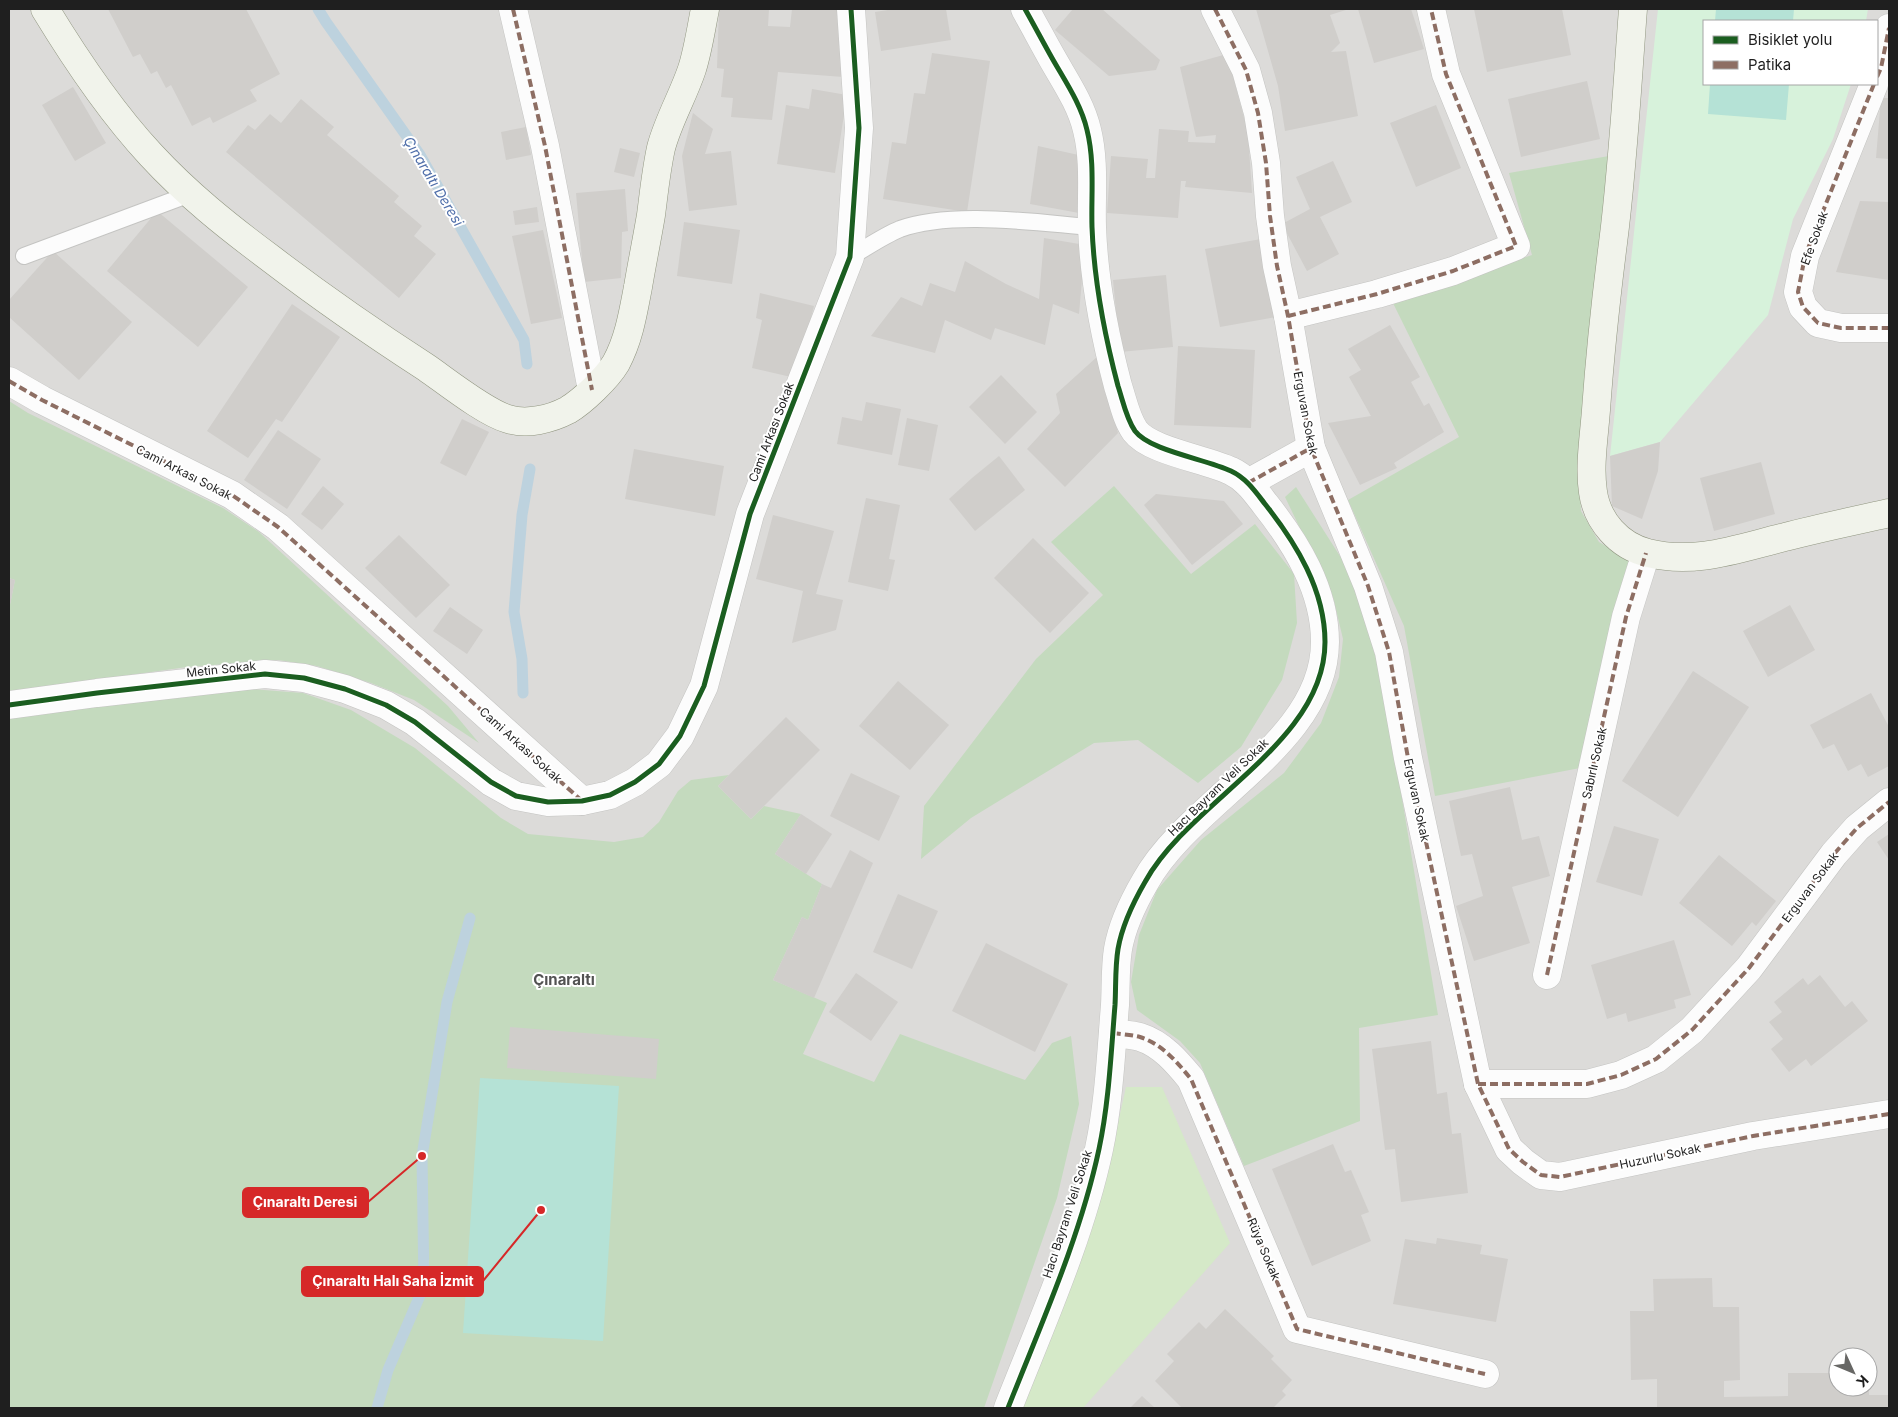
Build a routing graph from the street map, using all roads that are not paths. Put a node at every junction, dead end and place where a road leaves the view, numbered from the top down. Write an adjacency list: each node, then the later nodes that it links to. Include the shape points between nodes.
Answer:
1 (45, 9): 12 (main road, via 104,98 149,153)
2 (513, 9): 19 (street, via 545,146)
3 (704, 9): 19 (main road, via 692,69 664,136 655,172 651,215 631,323 615,365)
4 (851, 9): 15 (street, Cami Arkası Sokak, via 859,128)
5 (1024, 9): 13 (street, Hacı Bayram Veli Sokak, via 1074,96 1087,129 1092,158)
6 (1215, 9): 16 (street, Erguvan Sokak, via 1246,70 1258,113 1277,266)
7 (1431, 9): 16 (street, via 1446,74 1516,246 1453,271)
8 (1633, 9): 23 (main road, via 1618,206 1602,334 1591,470 1593,494 1600,517 1622,541)
9 (1889, 28): 10 (street, Efe Sokak)
10 (1880, 74)
11 (1875, 85): 17 (street, Efe Sokak, via 1805,256 1798,292 1803,308 1818,323 1841,328)
12 (190, 194): 14 (lane); 19 (main road, via 302,283 489,410 508,419 546,419 569,409)
13 (1092, 227): 15 (lane, via 997,220 926,222 900,229); 21 (street, Hacı Bayram Veli Sokak, via 1099,308 1126,412 1136,432 1147,442 1233,472)
14 (24, 256)
15 (850, 257): 25 (street, Cami Arkası Sokak, via 750,514 704,686 680,736 659,764 635,782 610,795)
16 (1288, 316): 20 (street, Erguvan Sokak)
17 (1889, 328)
18 (9, 381): 25 (street, Cami Arkası Sokak, via 50,405 232,495 278,528)
19 (592, 390)
20 (1311, 448): 21 (street); 29 (street, Erguvan Sokak, via 1368,586 1389,652 1408,758)
21 (1248, 483): 28 (street, Hacı Bayram Veli Sokak, via 1296,547 1314,583 1325,644 1319,678 1307,704 1288,731 1259,763 1190,825 1146,879 1118,946)
22 (1889, 514): 23 (main road, via 1724,553 1685,559)
23 (1646, 553): 27 (street, Sabırlı Sokak, via 1626,617)
24 (9, 705): 25 (street, Metin Sokak, via 238,676 265,674 304,678 386,704 415,722 491,782 516,796 548,802)
25 (582, 800)
26 (1889, 802): 29 (street, Erguvan Sokak, via 1857,828 1834,854 1749,968 1692,1030 1656,1059 1621,1075 1587,1084)
27 (1547, 975)
28 (1113, 1033): 31 (street, Rüya Sokak, via 1140,1037 1159,1047 1176,1060 1191,1079 1297,1329); 32 (street, Hacı Bayram Veli Sokak, via 1108,1099 1093,1173 1068,1252)
29 (1478, 1084): 30 (street, Huzurlu Sokak, via 1509,1149 1541,1175 1560,1177 1753,1136)
30 (1889, 1114)
31 (1485, 1374)
32 (1008, 1408)

